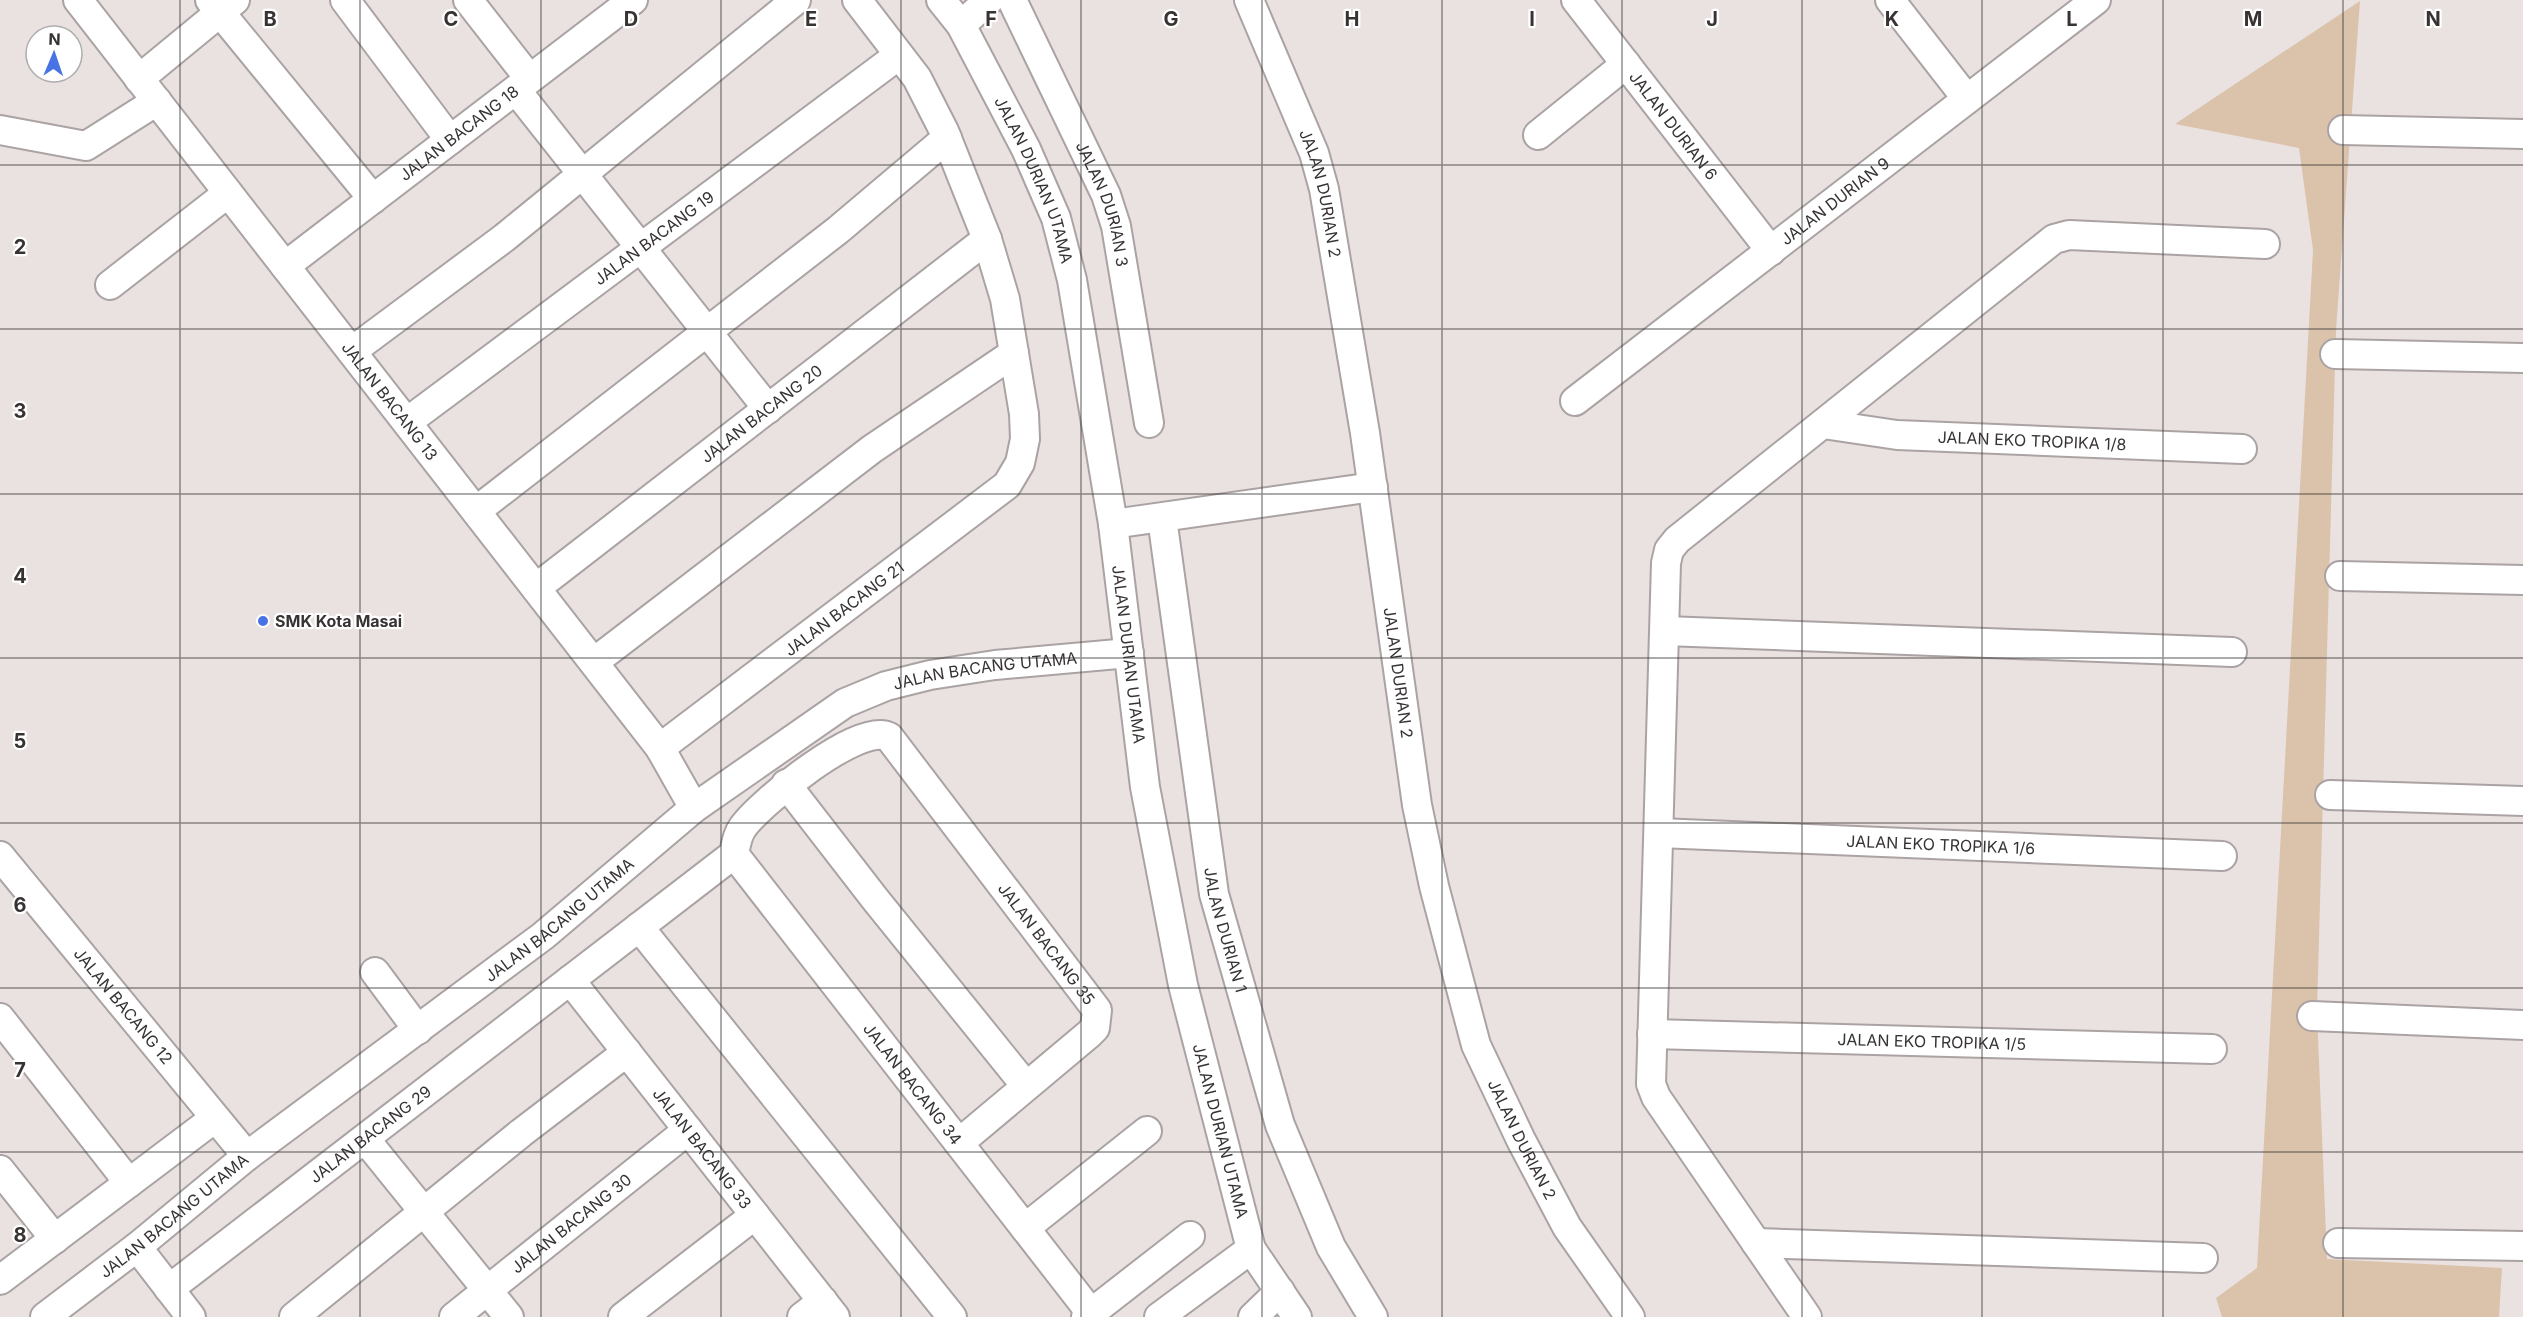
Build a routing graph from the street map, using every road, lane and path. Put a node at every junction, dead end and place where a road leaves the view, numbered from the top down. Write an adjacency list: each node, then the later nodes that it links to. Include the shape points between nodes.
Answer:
1 (78, 0): 18 (street, JALAN BACANG 13)
2 (345, 0): 27 (street)
3 (468, 0): 19 (street)
4 (796, 0): 28 (street)
5 (857, 0): 16 (street)
6 (941, 0): 15 (street, JALAN DURIAN UTAMA)
7 (988, 0): 15 (street)
8 (1012, 0): 45 (street, JALAN DURIAN 3, via 1106,195 1116,226)
9 (1249, 0): 48 (street, JALAN DURIAN 2, via 1314,153 1324,189)
10 (1576, 0): 17 (street, JALAN DURIAN 6)
11 (1890, 0): 20 (street)
12 (2096, 0): 20 (street, JALAN DURIAN 9)
13 (222, 4): 18 (street); 30 (street)
14 (621, 4): 19 (street, JALAN BACANG 18)
15 (961, 25): 51 (street, JALAN DURIAN UTAMA, via 1026,149 1056,218 1072,280)
16 (899, 55): 26 (street, via 917,78); 33 (street, JALAN BACANG 19)
17 (1626, 64): 25 (street); 34 (street, JALAN DURIAN 6)
18 (139, 78): 21 (street, JALAN BACANG 13)
19 (523, 84): 27 (street, JALAN BACANG 18); 28 (street)
20 (1967, 99): 34 (street, JALAN DURIAN 9)
21 (157, 101): 22 (street, via 86,146); 29 (street, JALAN BACANG 13)
22 (0, 130)
23 (2343, 130): 24 (street)
24 (2523, 134)
25 (1538, 135)
26 (947, 138): 31 (street); 37 (street, via 838,230)
27 (450, 140): 30 (street, JALAN BACANG 18)
28 (582, 173): 33 (street); 38 (street, via 504,238)
29 (228, 193): 35 (street, JALAN BACANG 13); 36 (street)
30 (373, 200): 35 (street, JALAN BACANG 18)
31 (987, 239): 39 (street, via 1005,299); 43 (street, JALAN BACANG 20)
32 (2265, 244): 46 (street, via 2059,236)
33 (640, 248): 37 (street); 44 (street, JALAN BACANG 19)
34 (1771, 251): 42 (street, JALAN DURIAN 9)
35 (285, 266): 38 (street, JALAN BACANG 13)
36 (110, 285)
37 (707, 331): 43 (street); 49 (street)
38 (352, 351): 44 (street, JALAN BACANG 13)
39 (1014, 353): 58 (street, via 872,449); 59 (street, JALAN BACANG 21, via 1025,439 1020,463 1007,485)
40 (2335, 354): 41 (street)
41 (2523, 357)
42 (1575, 401)
43 (768, 409): 54 (street, JALAN BACANG 20)
44 (407, 422): 49 (street, JALAN BACANG 13)
45 (1149, 423)
46 (1823, 424): 47 (street, JALAN EKO TROPIKA 1/8, via 1897,435); 55 (street, via 1672,544 1666,563)
47 (2242, 449)
48 (1373, 487): 50 (street); 115 (street, JALAN DURIAN 2, via 1417,805 1476,1045 1567,1227)
49 (476, 511): 54 (street, JALAN BACANG 13)
50 (1162, 518): 51 (street); 114 (street, JALAN DURIAN 1, via 1214,894 1280,1125 1331,1247)
51 (1113, 524): 57 (street, JALAN DURIAN UTAMA)
52 (2340, 576): 53 (street)
53 (2523, 580)
54 (536, 588): 58 (street, JALAN BACANG 13)
55 (1665, 631): 56 (street); 64 (street)
56 (2232, 652)
57 (1129, 653): 63 (street, JALAN BACANG UTAMA, via 994,665 886,686 845,703); 96 (street, JALAN DURIAN UTAMA, via 1145,787 1183,985)
58 (594, 662): 59 (street, JALAN BACANG 13)
59 (660, 748): 63 (street, JALAN BACANG 13)
60 (786, 784): 65 (street, JALAN BACANG 35, via 742,828); 78 (street); 78 (street, JALAN BACANG 35, via 830,755 873,734 889,737 1097,1010 1095,1028)
61 (2330, 795): 62 (street)
62 (2523, 801)
63 (694, 808): 74 (street, JALAN BACANG UTAMA, via 543,936)
64 (1659, 833): 67 (street, JALAN EKO TROPIKA 1/6); 75 (street)
65 (734, 854): 68 (street, JALAN BACANG 29); 83 (street, JALAN BACANG 34)
66 (0, 856): 79 (street, JALAN BACANG 12)
67 (2222, 856)
68 (639, 927): 70 (street, JALAN BACANG 29); 110 (street)
69 (375, 972): 74 (street)
70 (570, 980): 77 (street, JALAN BACANG 33); 82 (street, JALAN BACANG 29)
71 (2312, 1017): 73 (street)
72 (0, 1018): 86 (street)
73 (2523, 1025)
74 (418, 1030): 84 (street, JALAN BACANG UTAMA)
75 (1652, 1034): 76 (street, JALAN EKO TROPIKA 1/5); 92 (street, via 1653,1093)
76 (2212, 1049)
77 (627, 1052): 80 (street, JALAN BACANG 33); 87 (street)
78 (1026, 1086): 83 (street, JALAN BACANG 35)
79 (215, 1118): 84 (street, JALAN BACANG 12); 86 (street)
80 (688, 1130): 88 (street, JALAN BACANG 33); 100 (street, JALAN BACANG 30)
81 (1147, 1131): 89 (street)
82 (365, 1139): 87 (street); 99 (street, JALAN BACANG 29)
83 (959, 1143): 89 (street, JALAN BACANG 34)
84 (247, 1156): 94 (street, JALAN BACANG UTAMA)
85 (0, 1170): 91 (street)
86 (129, 1183): 91 (street)
87 (424, 1211): 100 (street); 106 (street)
88 (755, 1215): 102 (street, JALAN BACANG 33); 109 (street)
89 (1025, 1228): 104 (street, JALAN BACANG 34)
90 (1190, 1236): 104 (street)
91 (55, 1239): 98 (street)
92 (1756, 1243): 97 (street); 116 (street)
93 (2338, 1243): 95 (street)
94 (136, 1246): 99 (street); 103 (street, JALAN BACANG UTAMA)
95 (2523, 1246)
96 (1251, 1249): 101 (street, JALAN DURIAN UTAMA); 111 (street)
97 (2203, 1258)
98 (0, 1280)
99 (170, 1289): 105 (street)
100 (487, 1290): 107 (street, JALAN BACANG 30); 108 (street)
101 (1280, 1291): 112 (street); 113 (street, JALAN DURIAN UTAMA)
102 (820, 1312)
103 (50, 1315)
104 (1088, 1315)
105 (191, 1317)
106 (294, 1317)
107 (454, 1317)
108 (509, 1317)
109 (623, 1317)
110 (952, 1317)
111 (1159, 1317)
112 (1253, 1317)
113 (1297, 1317)
114 (1373, 1317)
115 (1630, 1317)
116 (1807, 1317)

